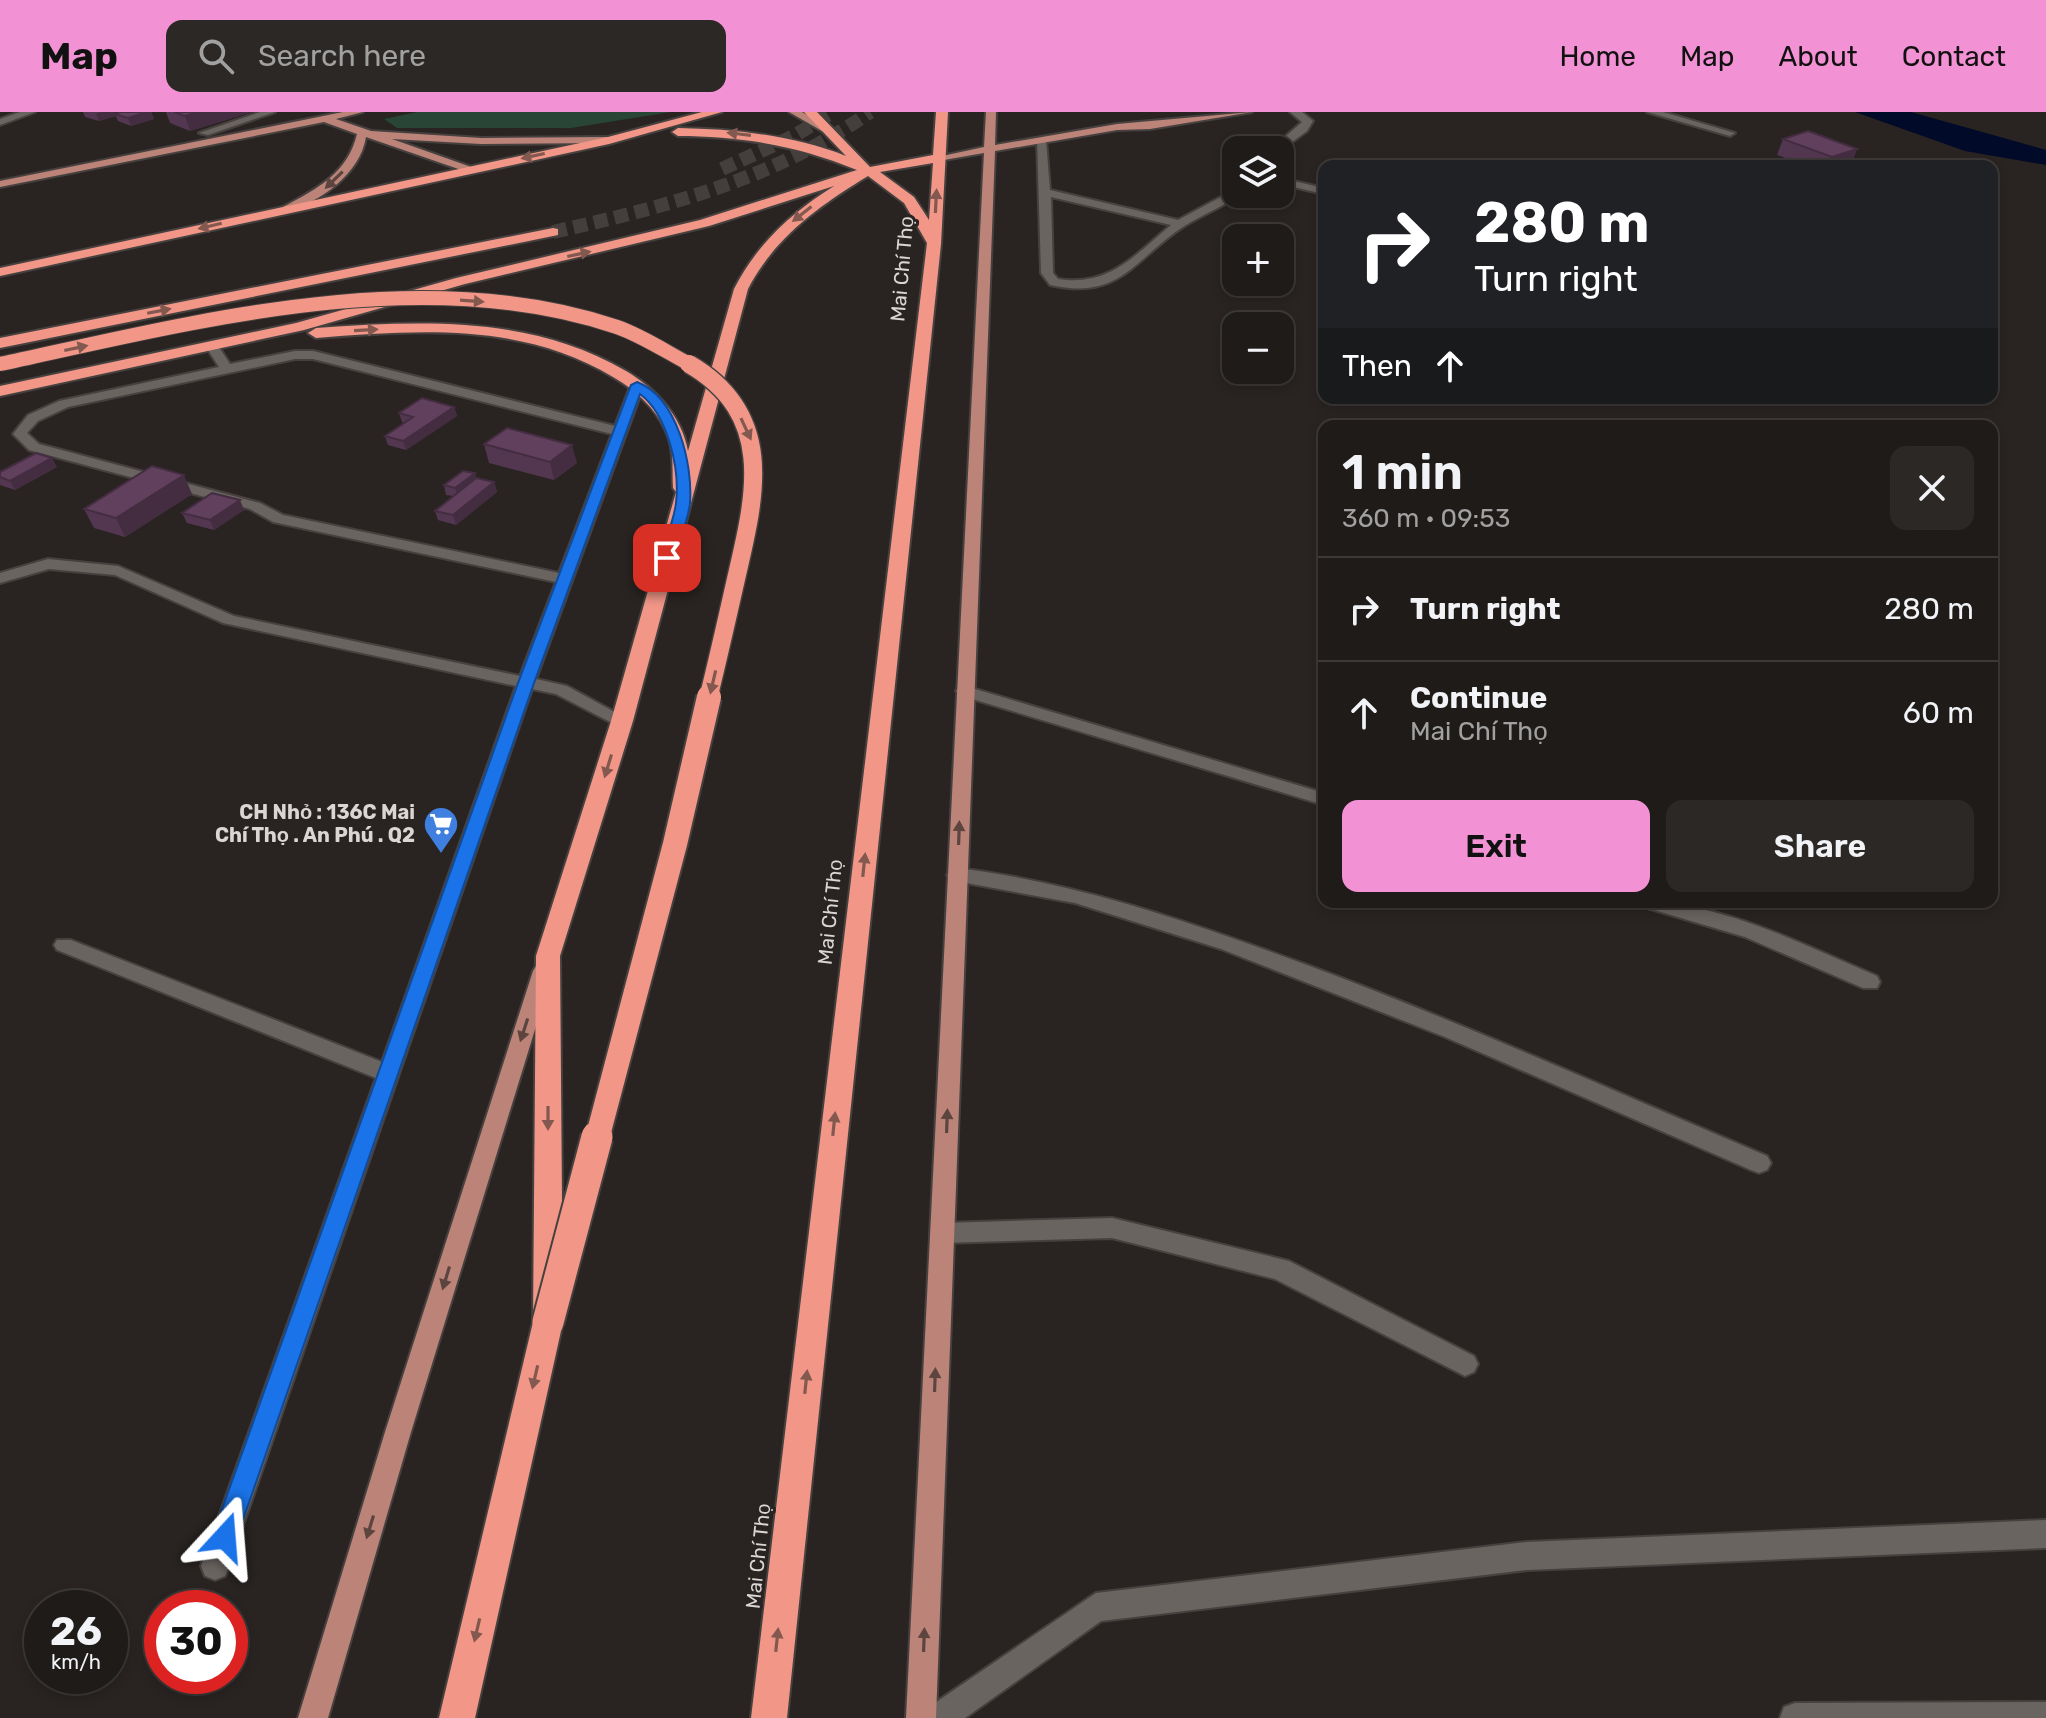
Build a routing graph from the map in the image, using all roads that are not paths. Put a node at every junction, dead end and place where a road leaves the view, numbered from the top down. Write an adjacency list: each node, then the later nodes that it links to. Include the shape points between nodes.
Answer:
1 (30, 112): 15 (street)
2 (270, 112): 18 (street)
3 (306, 112): 14 (main road)
4 (358, 112): 14 (main road)
5 (716, 112): 22 (highway)
6 (794, 112): 17 (main road)
7 (810, 112): 17 (highway)
8 (942, 112): 25 (highway, Mai Chí Thọ)
9 (991, 112): 24 (main road)
10 (1185, 112): 16 (main road)
11 (1247, 112): 16 (main road)
12 (1295, 112): 21 (street, via 1308,121)
13 (1652, 112): 19 (street)
14 (321, 118): 20 (main road); 28 (main road)
15 (0, 122)
16 (1117, 127): 23 (main road)
17 (826, 129): 27 (highway)
18 (204, 133)
19 (1730, 133)
20 (362, 134): 22 (main road, via 481,141); 26 (main road); 33 (main road, one-way to 33, via 354,160 322,191)
21 (1294, 136)
22 (609, 140): 26 (highway, one-way to 26); 27 (highway, one-way to 22, via 800,147 731,133 674,132)
23 (1041, 140): 24 (main road); 31 (street)
24 (989, 150): 25 (main road); 50 (main road)
25 (938, 158): 27 (highway); 35 (highway, Mai Chí Thọ, one-way to 25)
26 (470, 170): 33 (highway)
27 (867, 171): 35 (highway, via 911,202); 39 (highway, one-way to 27, via 461,281 679,230); 46 (highway, one-way to 46, via 783,229 748,273)
28 (0, 184)
29 (1294, 184): 30 (street)
30 (1318, 190)
31 (1045, 192): 34 (street); 34 (street, via 1047,273 1054,282 1073,285 1116,277)
32 (1222, 201): 34 (street)
33 (287, 209): 36 (highway, one-way to 36)
34 (1180, 224)
35 (934, 244): 68 (highway, Mai Chí Thọ, one-way to 35)
36 (0, 272)
37 (31, 321): 38 (highway, one-way to 37, via 548,226)
38 (0, 343)
39 (233, 343): 40 (highway); 43 (highway, one-way to 43, via 338,331 482,329 545,339 604,362)
40 (212, 347): 42 (street); 44 (highway)
41 (0, 364): 61 (highway, one-way to 61, bridge, via 287,308 366,300 477,302 577,317 646,340 701,372 744,423 757,463 753,507 675,844)
42 (227, 369): 45 (street, via 313,355); 48 (street, via 64,404 36,415 20,434 34,447 255,506 278,519)
43 (637, 385): 45 (street); 46 (highway, via 653,398 677,436)
44 (0, 391)
45 (618, 431): 48 (street)
46 (683, 502): 51 (highway)
47 (0, 578): 49 (street, via 48,564 118,571 229,620)
48 (564, 579): 49 (street)
49 (526, 683): 51 (street, via 561,690); 58 (street)
50 (965, 691): 52 (street); 53 (main road, one-way to 50)
51 (622, 721): 56 (highway, one-way to 56)
52 (1318, 797)
53 (957, 875): 59 (street, via 996,878 1140,912 1354,990); 60 (main road, one-way to 53)
54 (1671, 908): 57 (street, via 1752,932)
55 (64, 945): 58 (street)
56 (548, 956): 61 (highway, one-way to 61); 66 (main road, one-way to 66)
57 (1870, 982)
58 (388, 1074): 64 (street)
59 (1759, 1163)
60 (942, 1233): 62 (street, via 1112,1228 1280,1269); 69 (main road, one-way to 60)
61 (548, 1322): 67 (highway, one-way to 67)
62 (1465, 1364)
63 (2046, 1534): 70 (street, via 1527,1556 1096,1607)
64 (215, 1566)
65 (2046, 1717): 72 (street)
66 (313, 1718)
67 (457, 1718)
68 (769, 1718)
69 (921, 1718)
70 (940, 1718)
71 (1795, 1718): 72 (street)
72 (1838, 1718)

